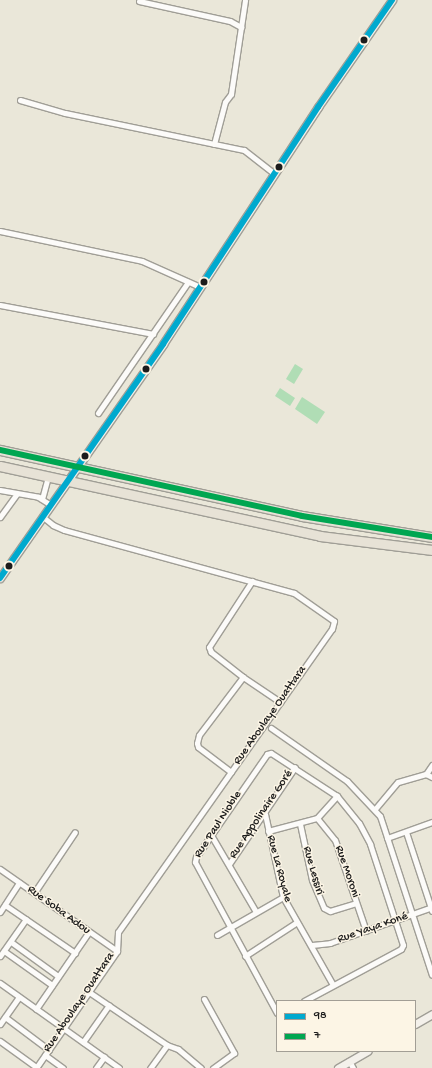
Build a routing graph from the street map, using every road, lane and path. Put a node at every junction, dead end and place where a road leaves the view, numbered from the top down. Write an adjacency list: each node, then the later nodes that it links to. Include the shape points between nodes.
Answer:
1 (245, 0): 4 (street)
2 (392, 0): 7 (street)
3 (139, 1): 4 (street, via 230,21)
4 (241, 27): 6 (street, via 231,94 225,102)
5 (20, 100): 6 (street, via 66,113)
6 (214, 144): 7 (street, via 244,150)
7 (275, 174): 10 (street)
8 (0, 231): 9 (street, via 142,261)
9 (188, 282): 10 (street); 12 (street)
10 (200, 287): 16 (street)
11 (0, 304): 12 (street)
12 (153, 334): 13 (street)
13 (98, 413)
14 (0, 450): 16 (highway)
15 (0, 466): 17 (highway)
16 (78, 467): 18 (street); 25 (highway, via 302,516)
17 (48, 476): 18 (highway); 21 (street)
18 (69, 481): 22 (street); 26 (highway, via 320,536)
19 (0, 490): 20 (street)
20 (17, 494): 21 (street); 23 (street)
21 (42, 499): 22 (street)
22 (52, 505): 24 (street)
23 (0, 517)
24 (43, 517): 27 (street); 28 (street, Rue Aboulaye Ouattara, via 64,530)
25 (432, 538)
26 (432, 550)
27 (0, 578)
28 (252, 581): 29 (street, via 209,647 211,652); 30 (street, Rue Aboulaye Ouattara, via 294,593 334,621 332,629)
29 (243, 677): 30 (street); 34 (street, via 199,736 197,743 198,747)
30 (280, 702): 34 (street, Rue Aboulaye Ouattara)
31 (271, 728): 38 (street, via 347,782)
32 (432, 764): 35 (street)
33 (295, 767): 37 (street); 39 (street, Rue Appolinaire Goré); 46 (street, Rue Paul Nioble, via 276,755 267,754)
34 (231, 772): 69 (street, Rue Aboulaye Ouattara, via 118,932)
35 (426, 774): 36 (street); 38 (street, via 398,782)
36 (432, 777)
37 (337, 796): 40 (street); 60 (street, via 359,823 370,844)
38 (375, 809): 47 (street)
39 (265, 814): 43 (street, Rue La Royale); 48 (street, Rue Appolinaire Goré)
40 (317, 818): 42 (street); 53 (street, Rue Moroni, via 335,840)
41 (432, 822): 45 (street)
42 (300, 824): 43 (street); 53 (street, Rue Lessiri, via 312,880 324,908 330,911)
43 (268, 831): 52 (street, Rue La Royale)
44 (75, 832): 51 (street)
45 (406, 832): 47 (street); 55 (street)
46 (211, 835): 48 (street); 62 (street, Rue Paul Nioble, via 196,857 195,868)
47 (387, 838): 58 (street)
48 (229, 864): 57 (street)
49 (0, 870): 50 (street, Rue Soba Adou)
50 (19, 883): 51 (street, Rue Soba Adou); 54 (street)
51 (34, 893): 64 (street, Rue Soba Adou)
52 (283, 897): 57 (street); 61 (street, Rue La Royale)
53 (356, 903): 63 (street, Rue Moroni)
54 (5, 905): 56 (street); 59 (street)
55 (432, 909): 58 (street, Rue Yaya Koné)
56 (0, 912)
57 (256, 912): 62 (street)
58 (412, 915): 60 (street, Rue Yaya Koné); 73 (street)
59 (26, 920): 66 (street); 70 (street)
60 (395, 921): 63 (street, Rue Yaya Koné); 77 (street, via 403,945 401,949)
61 (297, 922): 67 (street, Rue La Royale); 72 (street)
62 (229, 927): 65 (street); 72 (street, Rue Paul Nioble)
63 (366, 932): 67 (street, Rue Yaya Koné, via 330,943)
64 (88, 933): 69 (street, Rue Soba Adou); 70 (street)
65 (217, 935)
66 (11, 942): 68 (street); 74 (street)
67 (312, 945): 77 (street, Rue La Royale)
68 (4, 950): 71 (street); 76 (street)
69 (116, 951): 78 (street, Rue Aboulaye Ouattara)
70 (75, 953): 74 (street)
71 (0, 956)
72 (245, 956): 84 (street, Rue Paul Nioble)
73 (432, 975)
74 (58, 976): 76 (street)
75 (0, 983): 79 (street)
76 (52, 985): 83 (street)
77 (333, 985): 81 (street)
78 (89, 992): 82 (street); 89 (street, Rue Aboulaye Ouattara)
79 (19, 997): 83 (street); 86 (street)
80 (204, 999): 104 (street, via 234,1053)
81 (306, 1000)
82 (109, 1005): 91 (street); 92 (street)
83 (36, 1009): 89 (street)
84 (276, 1011)
85 (432, 1014): 87 (street)
86 (5, 1017): 88 (street); 93 (street)
87 (416, 1023)
88 (0, 1024)
89 (64, 1029): 91 (street); 93 (street, Rue Aboulaye Ouattara)
90 (0, 1041): 98 (street)
91 (83, 1042): 96 (street)
92 (166, 1045): 102 (street); 103 (street, via 178,1049)
93 (49, 1050): 95 (street, Rue Aboulaye Ouattara)
94 (366, 1052): 97 (street)
95 (45, 1056): 98 (street, Rue Aboulaye Ouattara); 99 (street)
96 (104, 1057): 100 (street); 101 (street)
97 (351, 1065): 105 (street)
98 (36, 1068)
99 (63, 1068)
100 (96, 1068)
101 (119, 1068)
102 (150, 1068)
103 (201, 1068)
104 (213, 1068)
105 (338, 1068)

